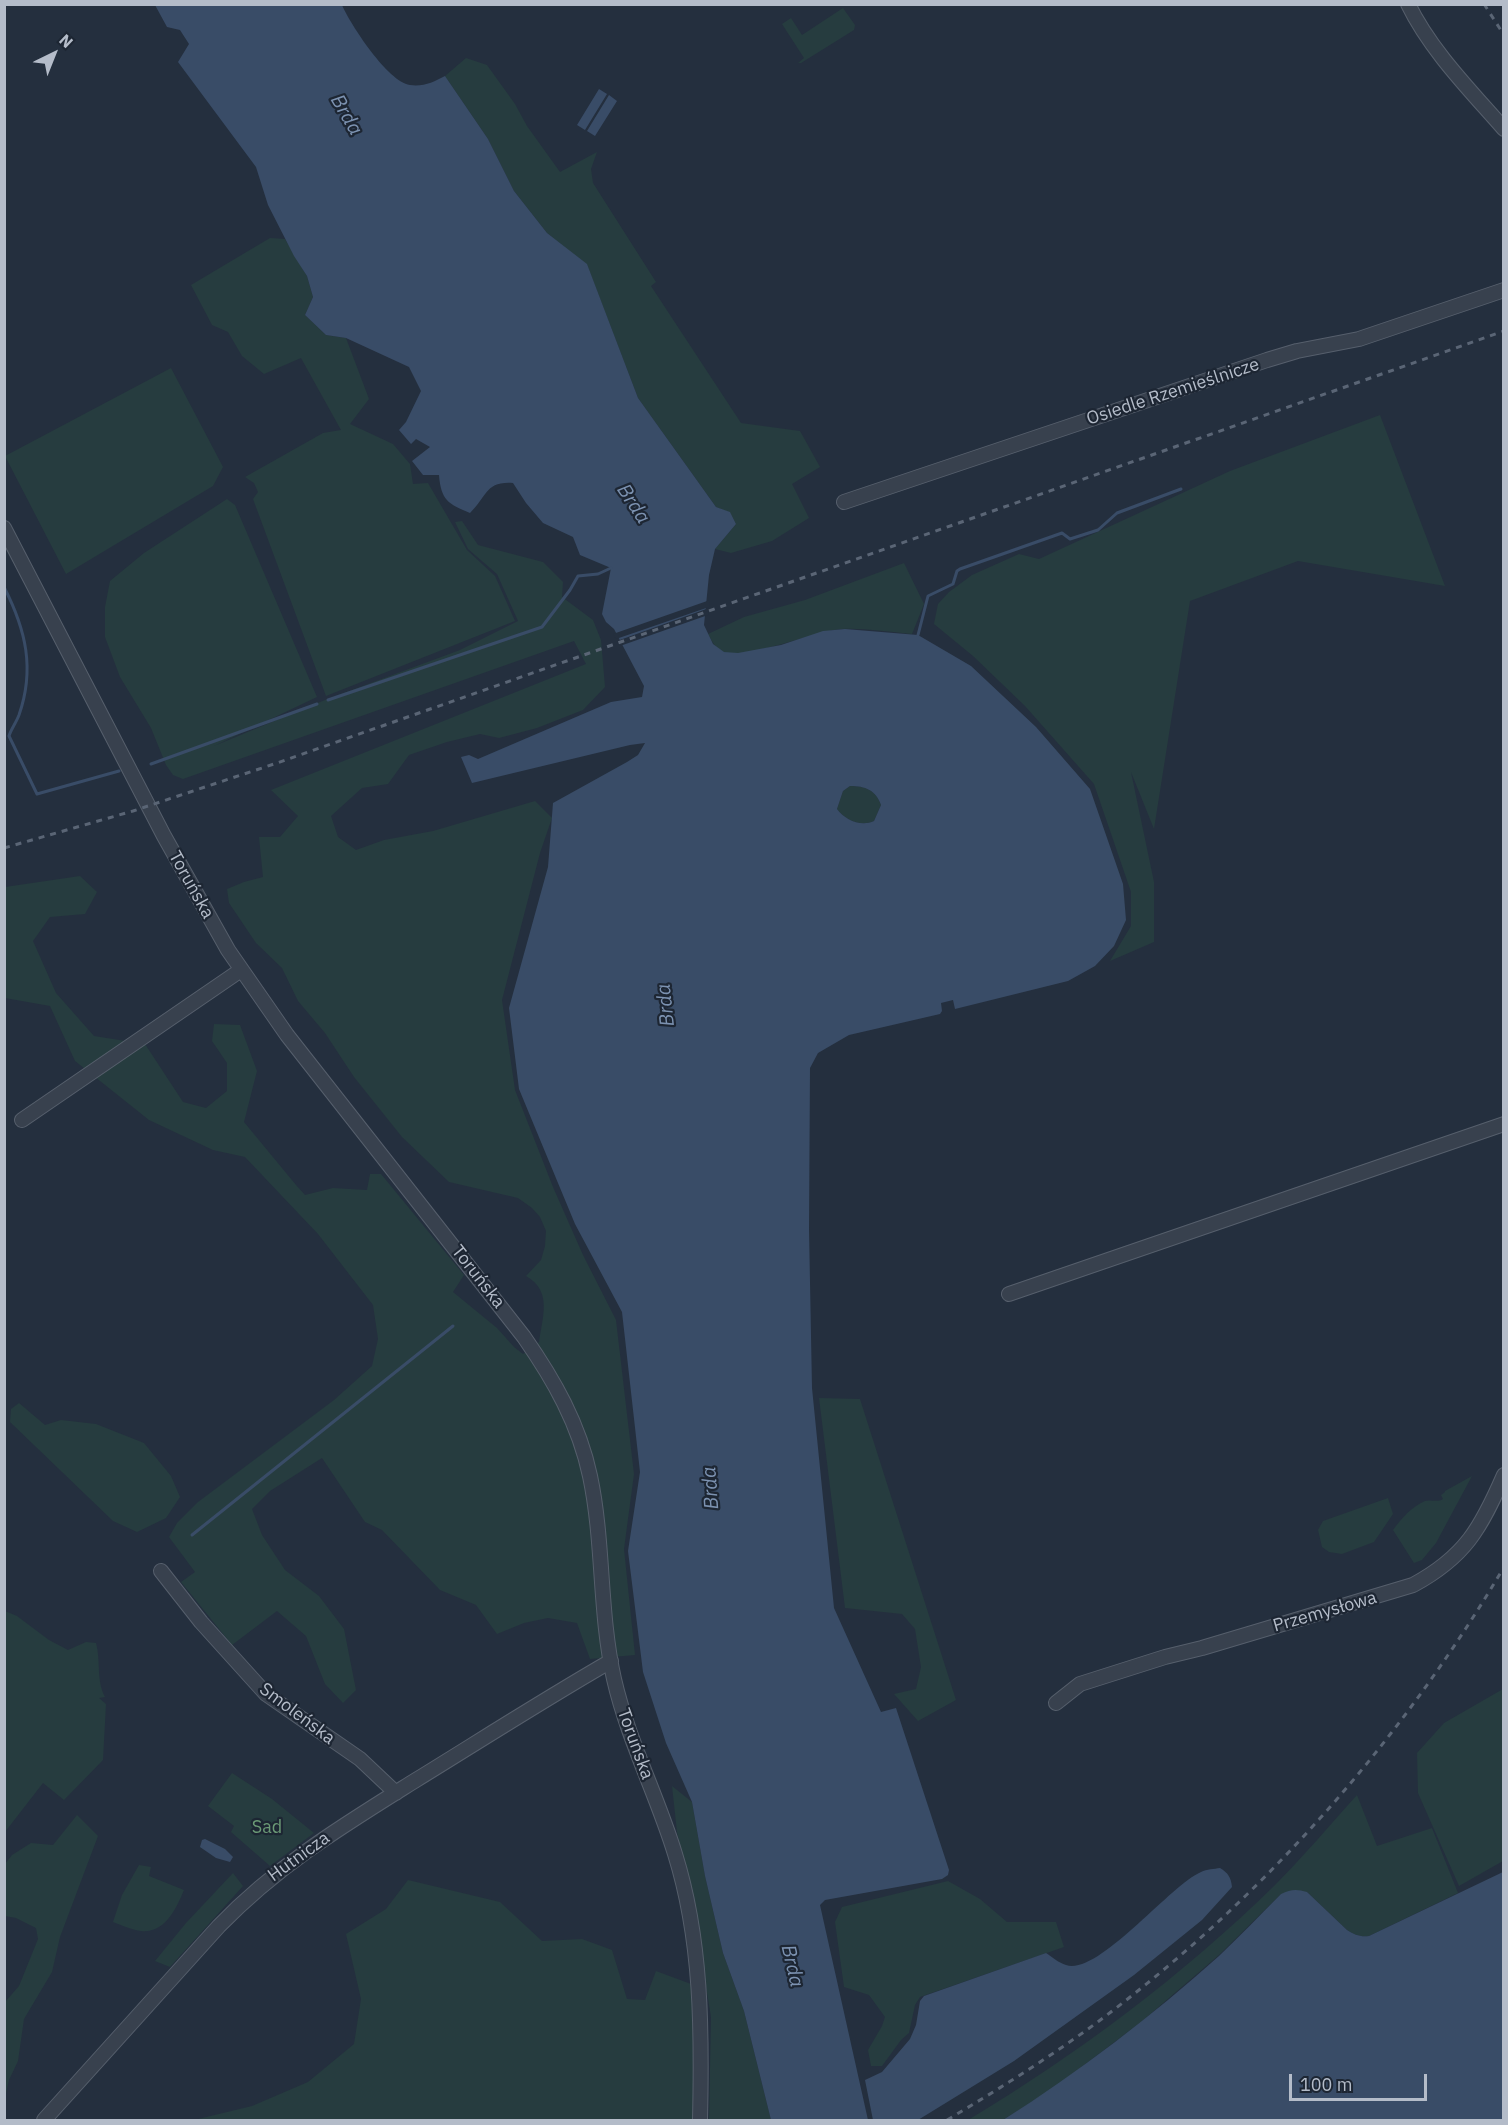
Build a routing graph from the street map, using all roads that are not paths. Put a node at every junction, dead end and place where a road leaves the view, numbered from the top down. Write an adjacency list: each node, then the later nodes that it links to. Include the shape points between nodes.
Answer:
1 (1408, 4): 2 (street, via 1432,44)
2 (1503, 129)
3 (1503, 290): 4 (street, Osiedle Rzemieślnicze, via 1359,339 1267,360)
4 (844, 502)
5 (4, 528): 6 (street, Toruńska, via 186,878)
6 (241, 970): 7 (street); 12 (street, Toruńska, via 287,1035 524,1337 562,1396 590,1477)
7 (21, 1119)
8 (1503, 1124): 9 (street)
9 (1009, 1294)
10 (1503, 1475): 13 (street, Przemysłowa, via 1484,1520 1469,1541 1440,1569 1413,1585 1096,1679 1074,1687)
11 (161, 1571): 14 (street, Smoleńska, via 266,1694 360,1759)
12 (610, 1661): 14 (street, Hutnicza); 16 (street, Toruńska, via 623,1714 675,1854 687,1907 699,1994)
13 (1056, 1703)
14 (396, 1793): 15 (street, Hutnicza, via 309,1848 247,1898)
15 (44, 2121)
16 (700, 2121)

